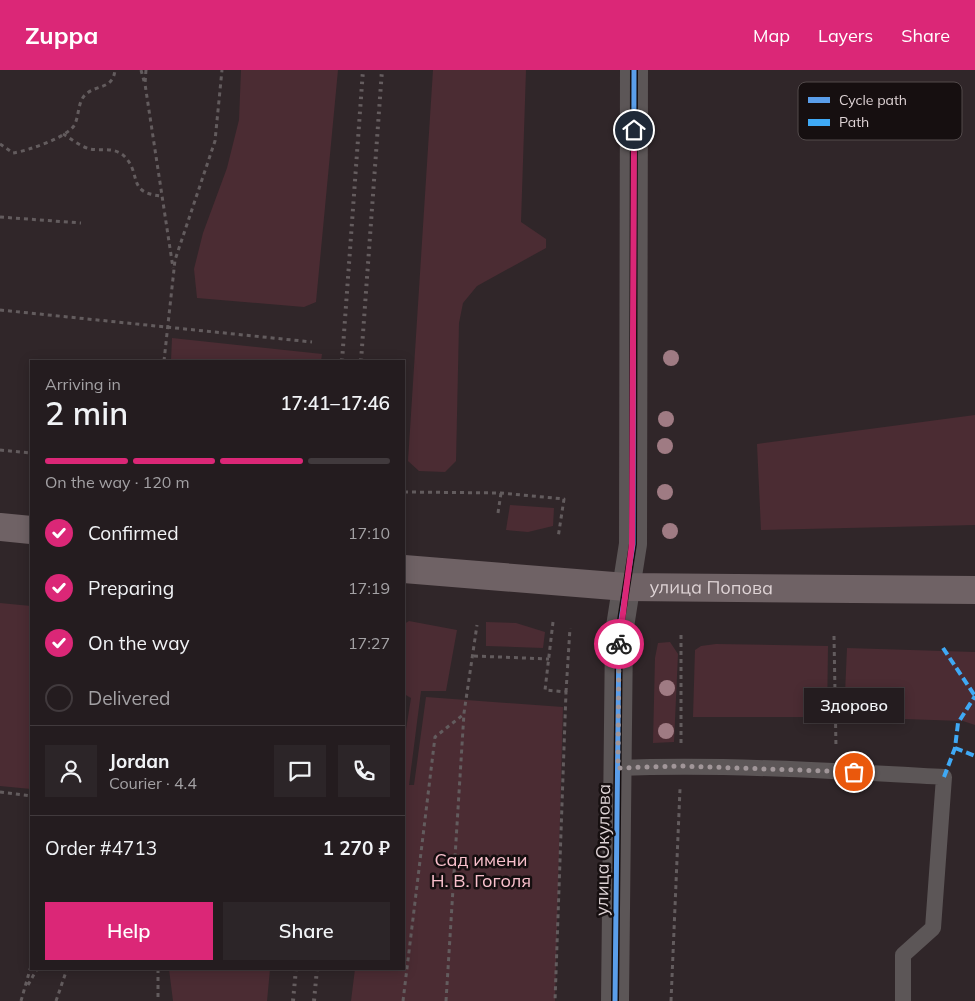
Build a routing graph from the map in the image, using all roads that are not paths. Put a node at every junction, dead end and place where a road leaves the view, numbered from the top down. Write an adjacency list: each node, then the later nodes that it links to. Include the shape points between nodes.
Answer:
1 (634, 70): 5 (street, улица Окулова, via 632,544)
2 (0, 527): 3 (main road)
3 (30, 530)
4 (411, 569): 5 (main road, улица Попова)
5 (626, 587): 6 (main road, улица Попова); 7 (street, улица Окулова, via 620,633)
6 (975, 590)
7 (618, 768): 8 (street, улица Окулова); 9 (lane, via 681,766 944,777 933,928 903,955)
8 (616, 1001)
9 (903, 1001)

